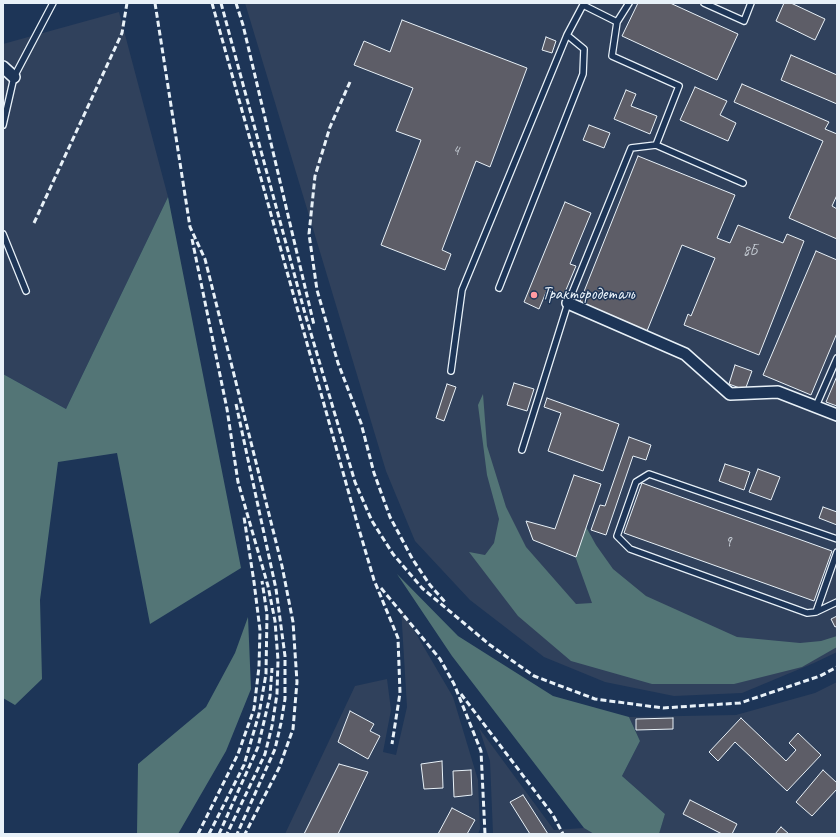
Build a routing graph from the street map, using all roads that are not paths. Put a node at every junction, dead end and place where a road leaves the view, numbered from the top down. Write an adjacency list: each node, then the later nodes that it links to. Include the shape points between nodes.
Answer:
1 (53, 3): 9 (lane)
2 (629, 3): 6 (lane)
3 (704, 3): 4 (lane, via 744,20)
4 (751, 3)
5 (584, 4): 6 (lane); 7 (lane)
6 (618, 22): 11 (lane, via 612,56 679,86)
7 (567, 35): 14 (lane, via 584,50 583,74); 18 (lane, via 462,290)
8 (3, 67): 9 (street)
9 (14, 77): 10 (lane)
10 (3, 125)
11 (656, 145): 12 (lane); 16 (lane, via 631,148)
12 (743, 183)
13 (3, 234): 15 (lane)
14 (499, 288)
15 (26, 290)
16 (568, 303): 19 (street, via 685,354 730,394 778,392); 21 (lane)
17 (837, 358): 19 (lane)
18 (451, 371)
19 (816, 406): 20 (street)
20 (837, 414)
21 (522, 450)
22 (837, 539): 25 (lane, via 649,474 636,482 618,536 630,549 807,612)
23 (837, 552): 25 (lane)
24 (837, 602): 25 (lane)
25 (816, 612)

